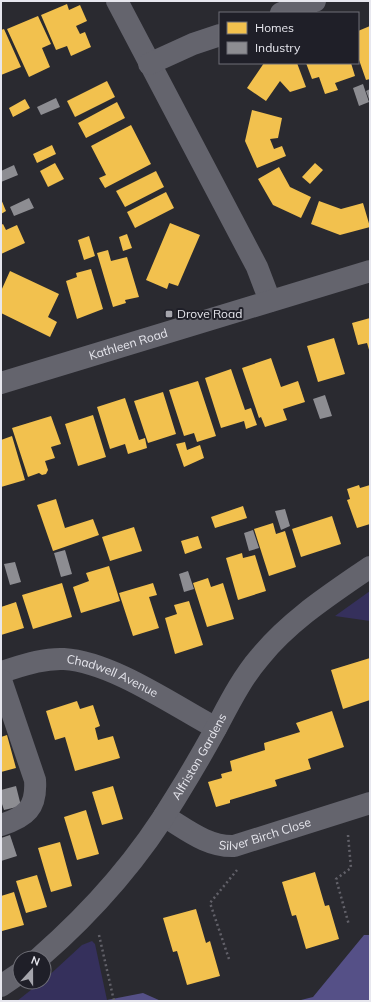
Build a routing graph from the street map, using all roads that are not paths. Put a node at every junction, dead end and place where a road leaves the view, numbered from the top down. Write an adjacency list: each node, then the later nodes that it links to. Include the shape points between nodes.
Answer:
1 (117, 1): 5 (street)
2 (315, 1): 3 (street)
3 (283, 12)
4 (219, 35): 5 (street)
5 (149, 64): 7 (street, via 257,267)
6 (370, 271): 7 (street, Kathleen Road)
7 (270, 301): 8 (street, Kathleen Road)
8 (1, 383)
9 (370, 567): 12 (street, Alfriston Gardens, via 305,613 273,642 248,673)
10 (1, 672): 12 (street, Chadwell Avenue, via 47,660 82,662 124,676)
11 (1, 680): 15 (street, via 35,780 36,790 26,814)
12 (216, 728): 14 (street, Alfriston Gardens)
13 (370, 802): 14 (street, Silver Birch Close, via 241,844 221,847 209,843)
14 (164, 816): 16 (street, Alfriston Gardens, via 138,854 94,907)
15 (1, 825)
16 (48, 950)
17 (12, 978): 18 (street)
18 (1, 986)

